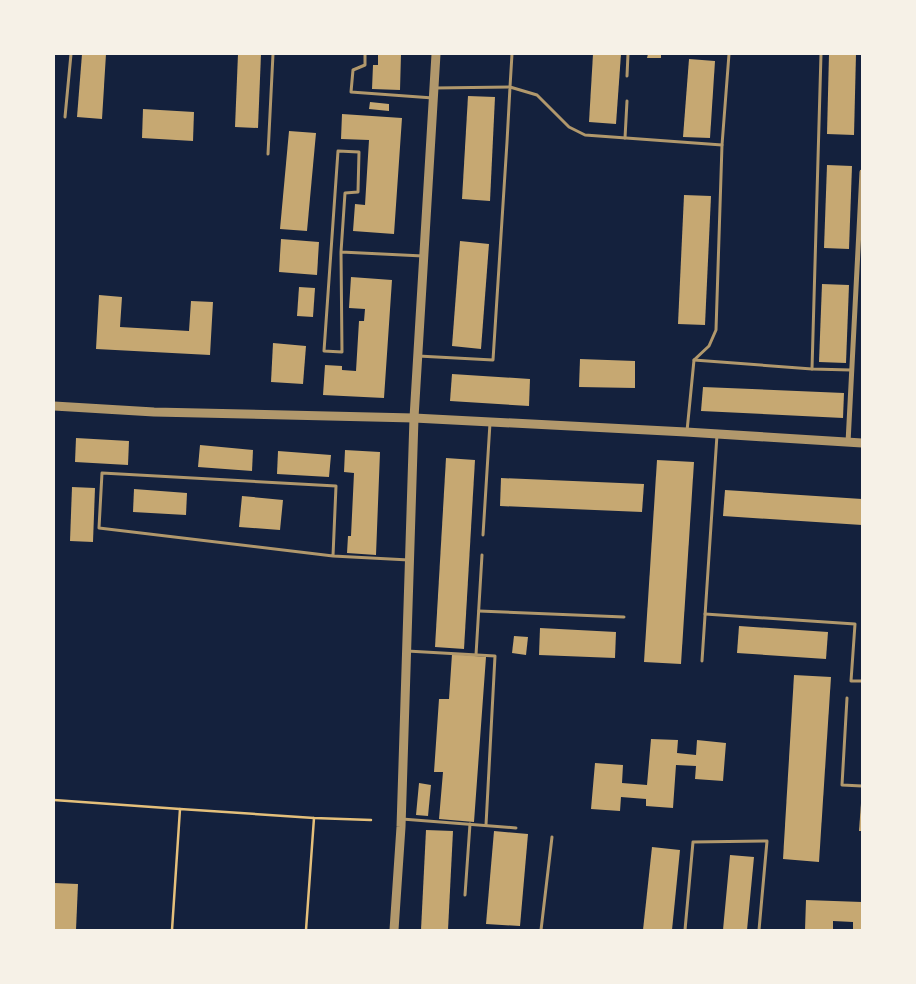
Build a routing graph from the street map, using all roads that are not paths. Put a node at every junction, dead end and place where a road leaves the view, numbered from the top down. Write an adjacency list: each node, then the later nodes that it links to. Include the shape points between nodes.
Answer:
1 (71, 54): 14 (lane)
2 (273, 54): 17 (lane)
3 (365, 54): 12 (lane, via 365,65 353,70 351,92)
4 (436, 54): 11 (street)
5 (512, 54): 10 (lane)
6 (628, 54): 9 (lane)
7 (729, 54): 16 (lane)
8 (822, 54): 23 (lane)
9 (627, 76)
10 (510, 86): 11 (lane); 15 (lane, via 537,95 569,127 585,135); 21 (lane, via 493,360)
11 (435, 88): 12 (street)
12 (434, 98): 20 (street)
13 (627, 101): 15 (lane)
14 (65, 117)
15 (625, 138): 16 (lane)
16 (722, 145): 22 (lane, via 716,330 709,346)
17 (268, 154)
18 (862, 172): 24 (street)
19 (341, 252): 19 (lane, via 345,193 358,192 359,152 338,151 324,351 342,352); 20 (lane)
20 (424, 256): 21 (street)
21 (418, 356): 26 (street)
22 (694, 360): 23 (lane); 28 (lane)
23 (812, 369): 24 (lane)
24 (851, 370): 30 (street)
25 (54, 406): 26 (street, via 154,412)
26 (414, 418): 27 (street); 35 (street)
27 (490, 422): 28 (street); 32 (lane)
28 (686, 432): 29 (street)
29 (717, 434): 30 (street); 37 (lane)
30 (848, 443): 31 (street)
31 (862, 443)
32 (483, 535)
33 (482, 555): 36 (lane)
34 (333, 556): 34 (lane, via 336,486 102,472 99,528); 35 (lane)
35 (410, 560): 39 (street)
36 (479, 611): 38 (lane); 40 (lane)
37 (705, 614): 41 (lane); 42 (lane, via 855,624 851,681)
38 (624, 617)
39 (406, 651): 40 (lane); 45 (street)
40 (476, 655): 47 (lane, via 495,656)
41 (702, 661)
42 (862, 682)
43 (847, 698): 44 (lane, via 842,786)
44 (862, 786)
45 (402, 819): 46 (lane); 51 (street)
46 (470, 824): 47 (lane); 50 (lane)
47 (486, 825): 48 (lane)
48 (516, 828)
49 (552, 837): 52 (lane)
50 (465, 895)
51 (394, 930)
52 (540, 930)
53 (685, 930): 54 (lane, via 693,842 767,841)
54 (760, 930)

